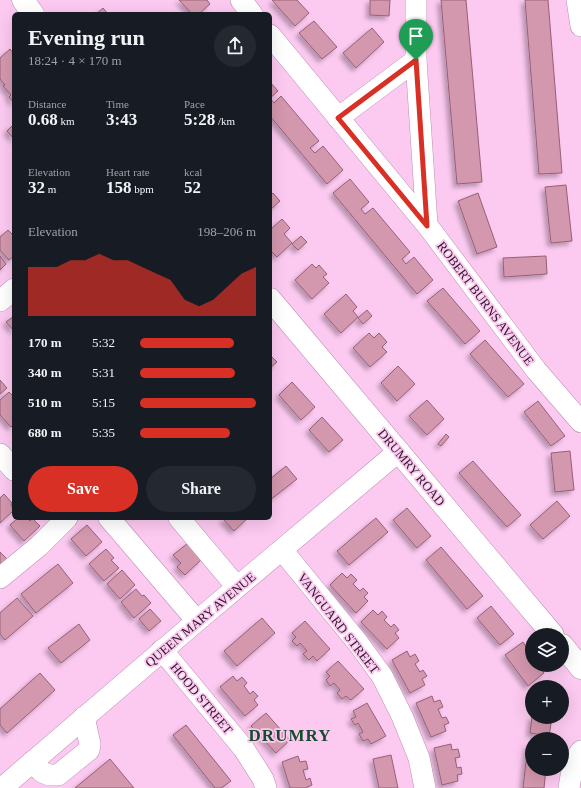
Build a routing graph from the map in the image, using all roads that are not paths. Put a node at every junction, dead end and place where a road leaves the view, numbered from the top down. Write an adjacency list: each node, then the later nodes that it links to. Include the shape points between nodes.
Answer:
1 (23, 0): 5 (main road)
2 (241, 0): 6 (street)
3 (416, 0): 9 (street)
4 (577, 0): 7 (street)
5 (32, 12)
6 (250, 12)
7 (581, 26)
8 (272, 37): 10 (street, ROBERT BURNS AVENUE)
9 (416, 60): 10 (street); 11 (street)
10 (338, 118): 11 (street, ROBERT BURNS AVENUE)
11 (427, 226): 15 (street, ROBERT BURNS AVENUE, via 536,370)
12 (12, 291): 13 (street)
13 (0, 301)
14 (272, 301): 16 (main road, DRUMRY ROAD)
15 (581, 422)
16 (399, 451): 22 (street, QUEEN MARY AVENUE); 26 (main road, DRUMRY ROAD)
17 (0, 454): 18 (street)
18 (12, 468)
19 (63, 520): 23 (street, via 39,546)
20 (111, 520): 25 (street)
21 (181, 520): 24 (street)
22 (282, 550): 24 (street, QUEEN MARY AVENUE); 35 (street, VANGUARD STREET, via 382,676 411,737 419,758)
23 (0, 578)
24 (237, 588): 25 (street, QUEEN MARY AVENUE)
25 (197, 621): 27 (street, QUEEN MARY AVENUE)
26 (547, 628)
27 (162, 650): 30 (street, QUEEN MARY AVENUE); 34 (street, HOOD STREET, via 244,749)
28 (569, 653): 29 (main road)
29 (580, 665)
30 (84, 717): 32 (street, QUEEN MARY AVENUE); 32 (street, via 89,750 58,775 42,772)
31 (581, 751): 36 (street, via 572,769)
32 (32, 762): 33 (street, QUEEN MARY AVENUE)
33 (2, 788)
34 (266, 788)
35 (425, 788)
36 (569, 788)

